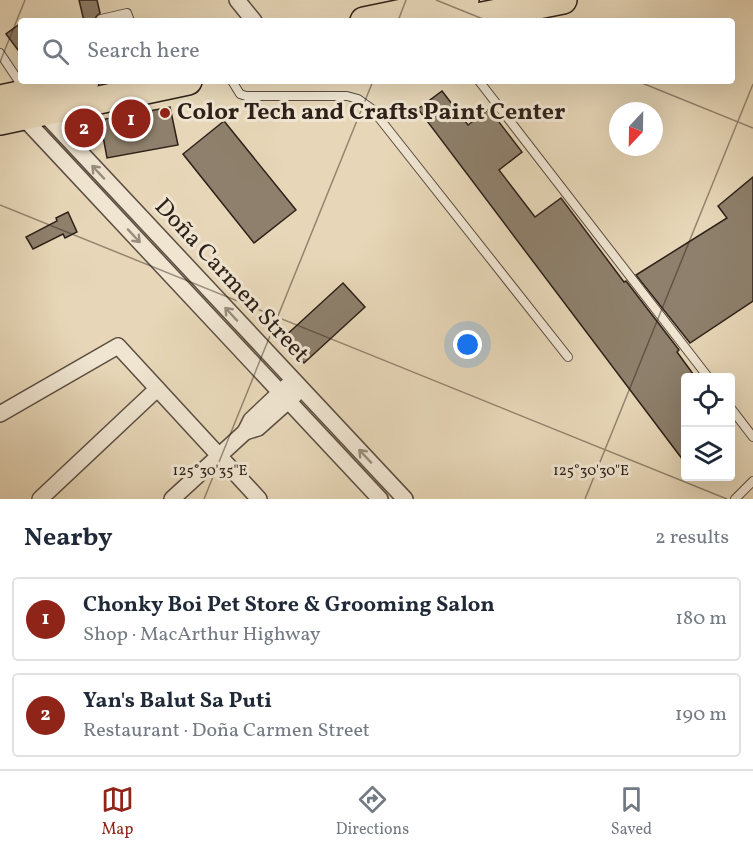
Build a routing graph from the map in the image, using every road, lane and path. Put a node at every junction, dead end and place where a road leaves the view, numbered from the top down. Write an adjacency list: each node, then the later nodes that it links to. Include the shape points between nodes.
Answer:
1 (237, 0): 7 (street)
2 (563, 0): 3 (highway)
3 (508, 6): 4 (highway)
4 (459, 11): 8 (highway)
5 (105, 18): 6 (lane, via 127,13)
6 (129, 18)
7 (252, 18)
8 (392, 18)
9 (0, 53): 14 (lane)
10 (68, 84): 14 (highway)
11 (168, 84): 14 (highway)
12 (234, 84): 15 (lane, via 246,96 347,96 372,109)
13 (481, 84): 16 (lane)
14 (16, 107): 17 (street, Doña Carmen Street, one-way to 14); 19 (street, Doña Carmen Street, one-way to 19)
15 (568, 357)
16 (704, 373)
17 (297, 385): 19 (street); 29 (street, Doña Carmen Street, one-way to 17)
18 (157, 389): 20 (street, via 118,346); 23 (street); 25 (street)
19 (284, 396): 23 (street, via 258,428 245,432); 28 (street, Doña Carmen Street)
20 (0, 414)
21 (735, 414): 22 (lane)
22 (753, 437)
23 (219, 456): 26 (street); 27 (street)
24 (753, 481): 30 (lane)
25 (40, 499)
26 (172, 499)
27 (259, 499)
28 (380, 499)
29 (405, 499)
30 (735, 499)

